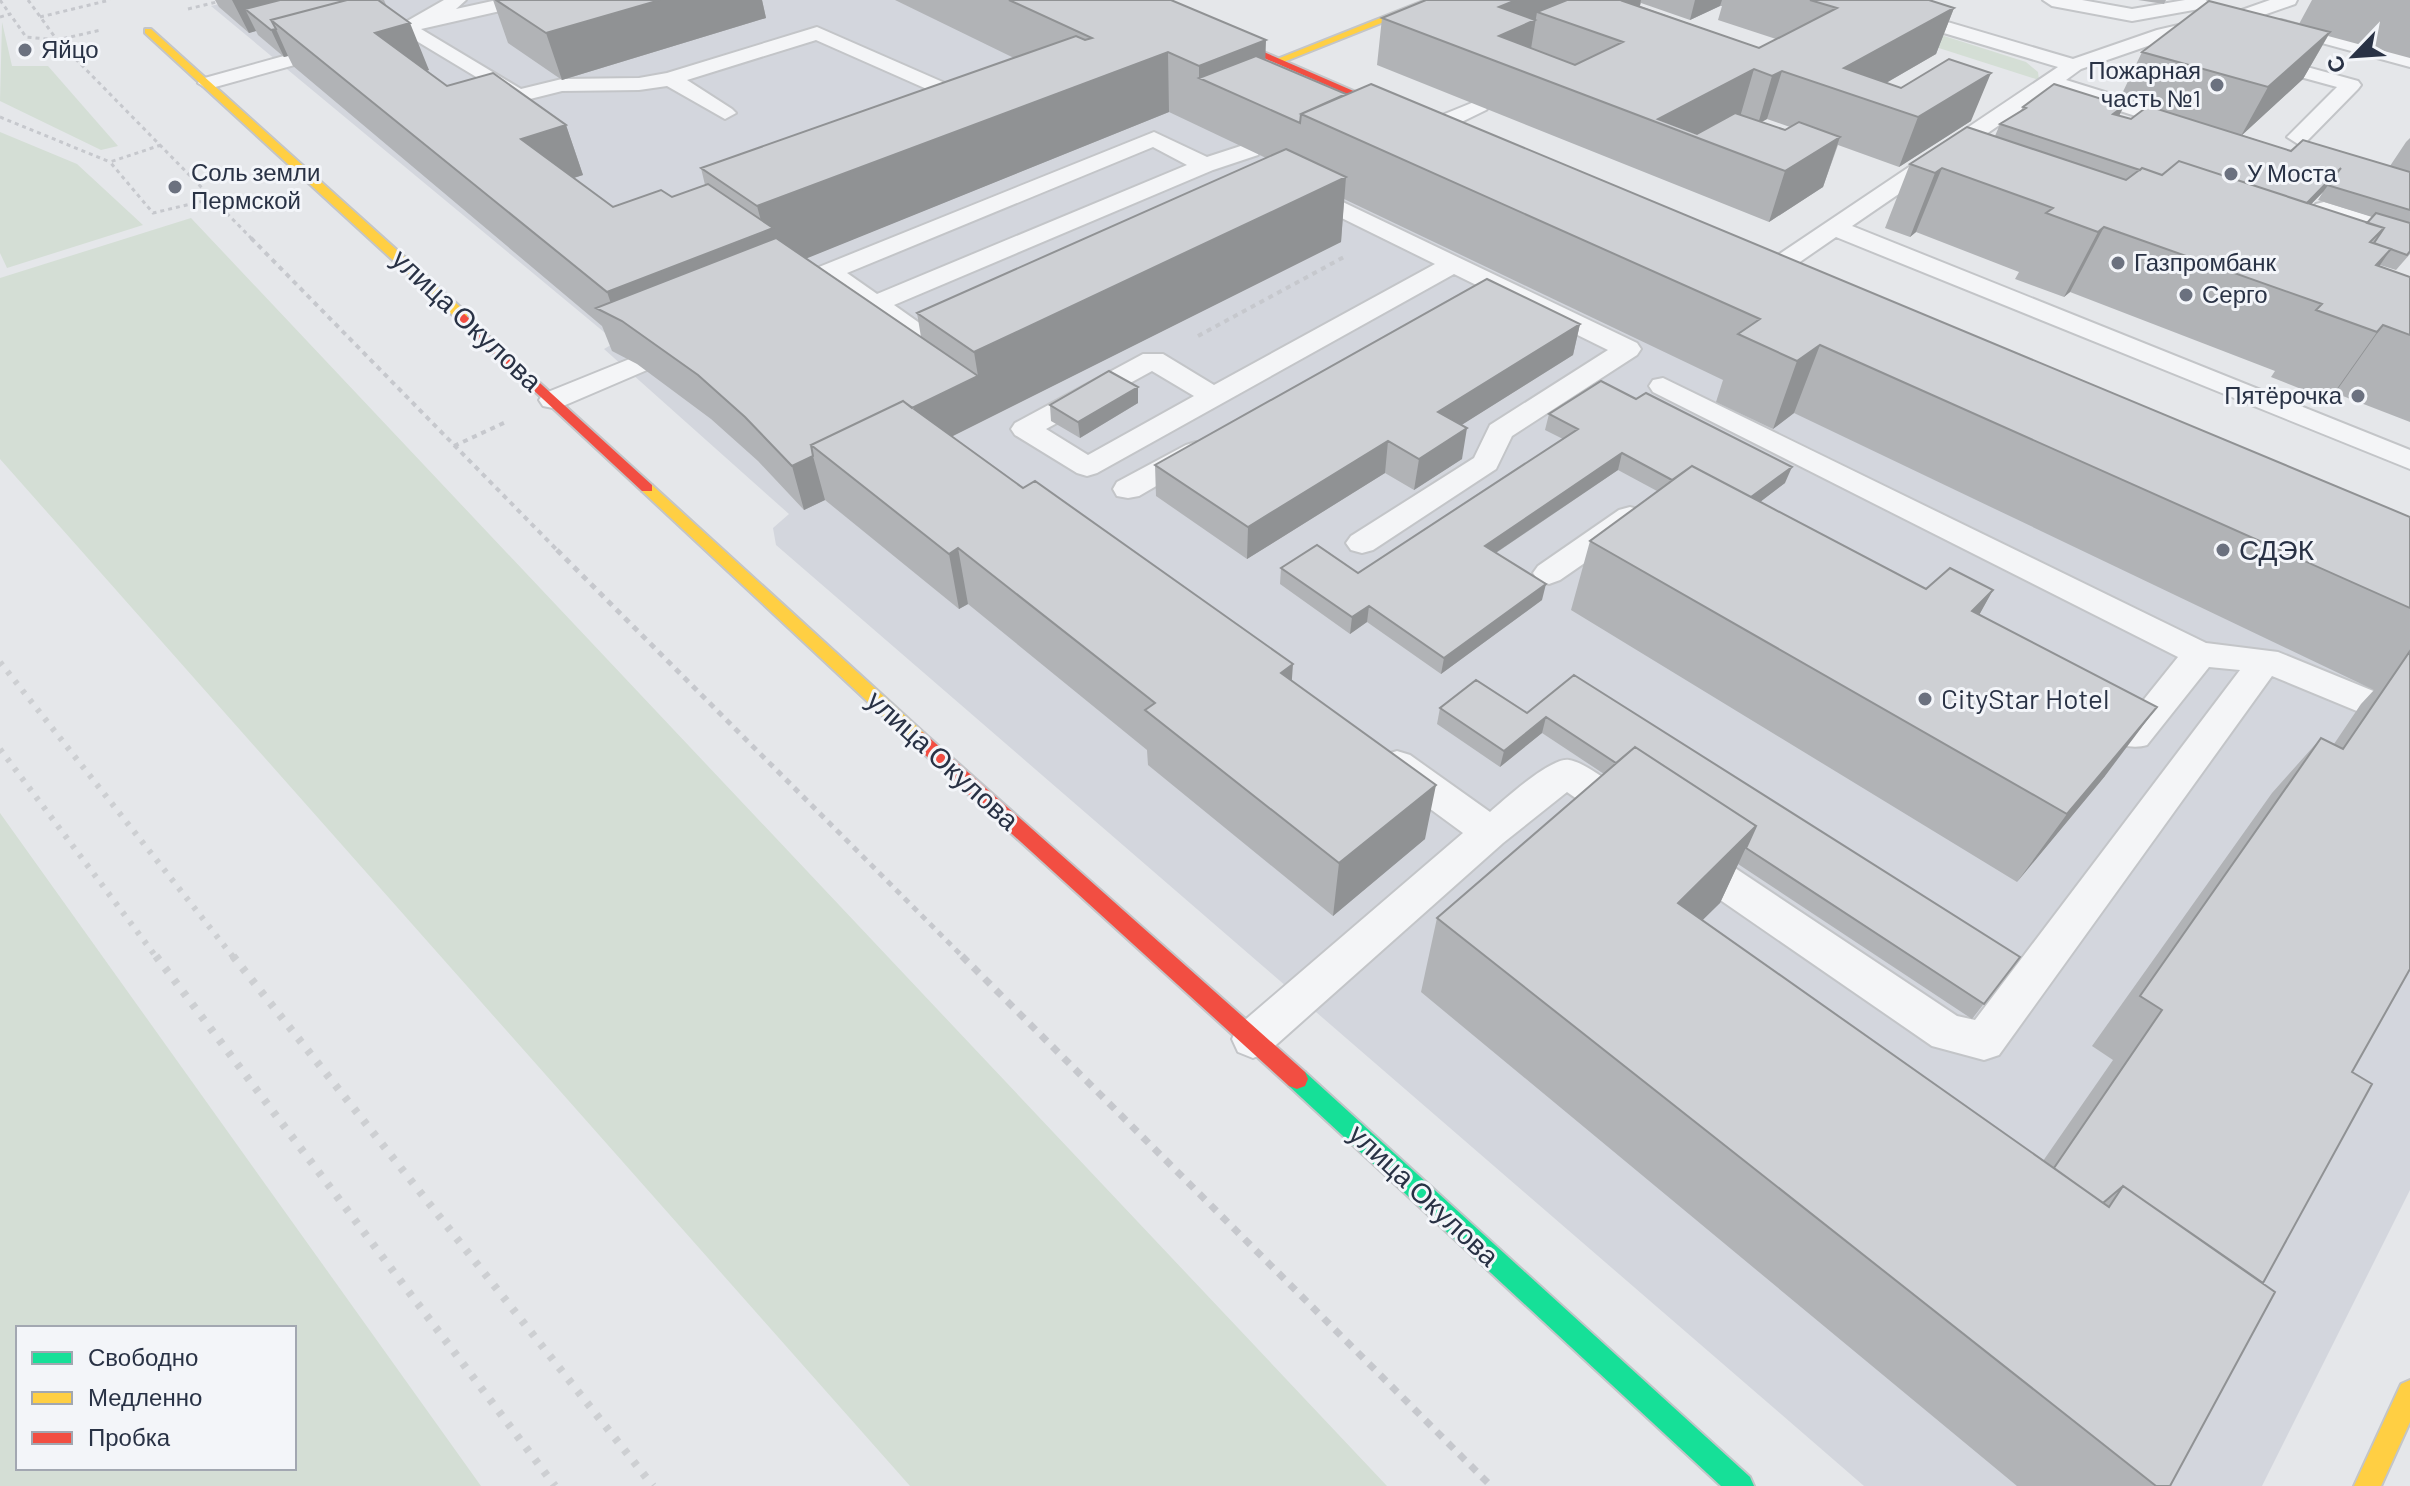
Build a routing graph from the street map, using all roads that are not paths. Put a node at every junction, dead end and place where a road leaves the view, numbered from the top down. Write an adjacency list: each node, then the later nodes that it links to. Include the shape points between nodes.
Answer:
1 (457, 0): 10 (lane)
2 (591, 0): 10 (lane, via 557,9 509,3)
3 (1136, 0): 14 (street)
4 (1434, 0): 14 (street)
5 (1853, 0): 16 (lane)
6 (2052, 0): 7 (lane, via 2132,15)
7 (2214, 0)
8 (2288, 0): 9 (lane)
9 (2245, 15): 12 (lane); 15 (lane)
10 (406, 27): 17 (lane, via 518,96 562,85)
11 (148, 31): 19 (street, улица Окулова)
12 (2164, 34): 16 (lane); 27 (lane, via 2351,85)
13 (361, 40): 19 (lane)
14 (1277, 61): 20 (street)
15 (2410, 61)
16 (2074, 65): 18 (lane)
17 (670, 79): 22 (lane, via 817,33); 24 (lane)
18 (2051, 82): 26 (lane); 29 (lane)
19 (208, 83): 46 (street, улица Окулова)
20 (1366, 99): 23 (lane); 25 (street)
21 (1479, 106): 25 (lane)
22 (988, 109)
23 (1337, 111)
24 (725, 113)
25 (1433, 127): 28 (street)
26 (2211, 132)
27 (2298, 137)
28 (1461, 139)
29 (1955, 144): 30 (lane); 33 (lane)
30 (1986, 155)
31 (1205, 165): 35 (lane, via 1257,164); 37 (lane, via 1154,139 828,272); 41 (lane)
32 (2324, 209): 34 (lane)
33 (1835, 228): 36 (lane); 48 (lane)
34 (2410, 236)
35 (1455, 263): 38 (lane); 45 (lane)
36 (1772, 271)
37 (839, 279): 39 (lane); 41 (lane)
38 (1494, 283): 40 (lane); 51 (lane, via 1628,349 1500,431 1486,463)
39 (814, 290)
40 (1462, 301)
41 (875, 304): 42 (lane, via 936,355)
42 (971, 339)
43 (637, 364): 46 (lane)
44 (1663, 386): 53 (lane)
45 (1213, 396): 45 (lane, via 1087,467 1025,429 1153,360)
46 (553, 400): 59 (street, улица Окулова)
47 (1222, 436): 49 (lane)
48 (2410, 460)
49 (1128, 489)
50 (1653, 500): 52 (lane)
51 (1362, 543)
52 (1549, 573)
53 (2200, 654): 54 (lane); 55 (lane, via 2134,736)
54 (2266, 660): 56 (lane); 58 (lane, via 1984,1041 1947,1033 1566,773)
55 (2078, 706)
56 (2410, 720)
57 (1375, 750): 58 (lane)
58 (1490, 832): 59 (lane)
59 (1253, 1039): 61 (street, улица Окулова)
60 (2410, 1393): 62 (street)
61 (1741, 1486)
62 (2367, 1486)

